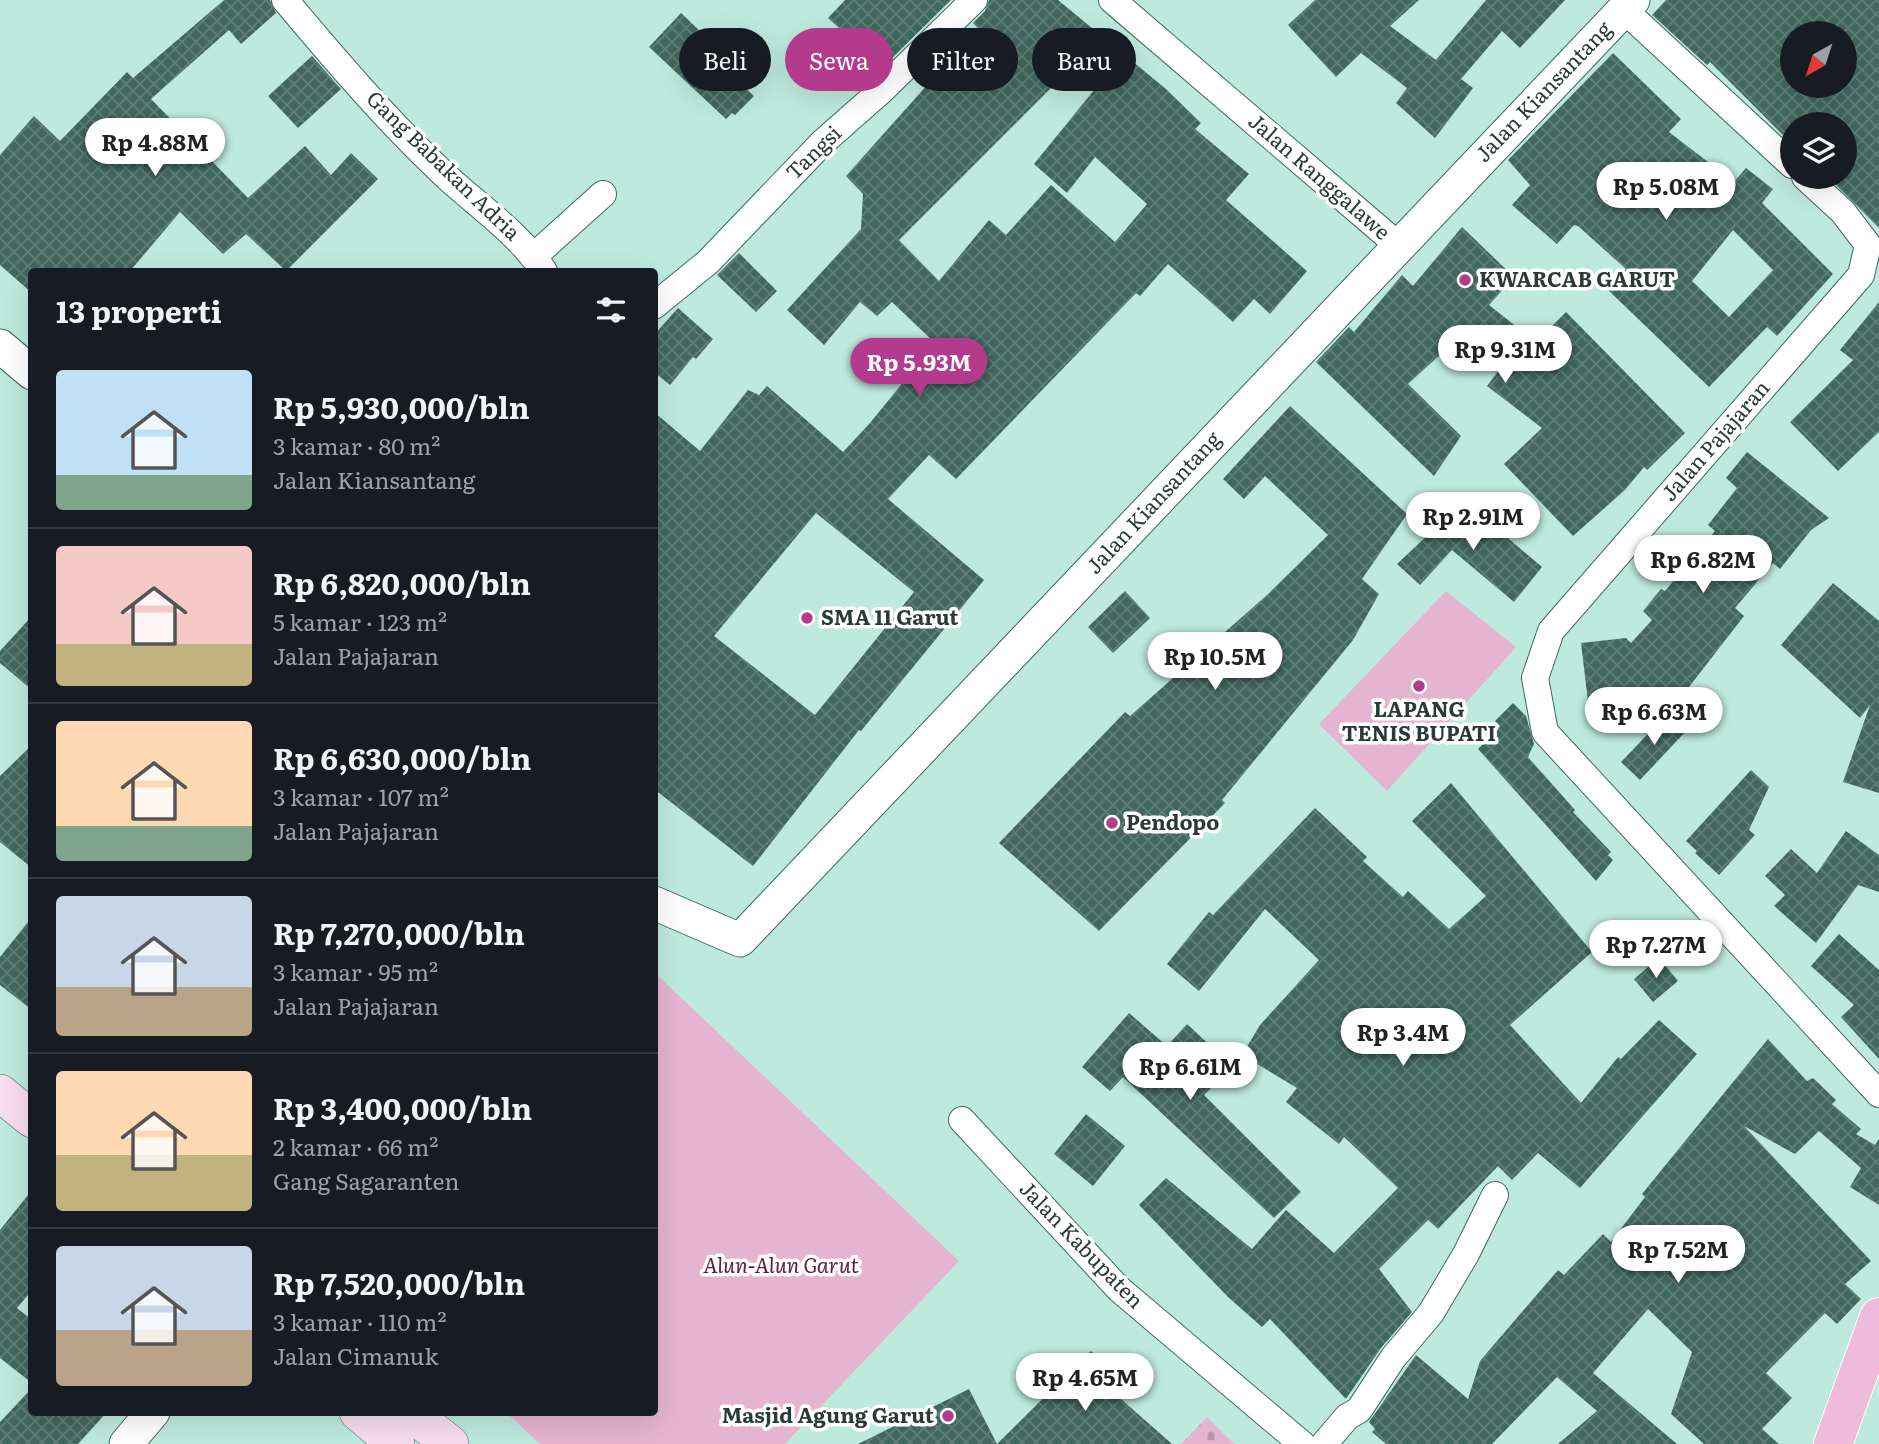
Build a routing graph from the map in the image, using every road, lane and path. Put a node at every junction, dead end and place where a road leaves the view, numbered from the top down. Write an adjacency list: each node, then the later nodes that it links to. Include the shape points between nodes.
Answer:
1 (285, 0): 9 (street, Gang Babakan Adria, via 400,130 511,230)
2 (974, 0): 10 (street, Tangsi, via 823,142 708,262)
3 (1112, 0): 8 (street, Jalan Ranggalawe)
4 (1628, 5): 5 (street); 8 (street, Jalan Kiansantang)
5 (1780, 153)
6 (1818, 189): 15 (street, Jalan Pajajaran, via 1868,245 1861,275 1551,631 1535,678 1545,732)
7 (603, 194): 9 (street)
8 (1398, 245): 13 (street, Jalan Kiansantang, via 740,940)
9 (539, 264)
10 (658, 303)
11 (0, 346): 12 (street)
12 (28, 370)
13 (658, 905)
14 (0, 1093): 16 (main road)
15 (1879, 1094)
16 (28, 1116)
17 (962, 1120): 23 (street, Jalan Kabupaten, via 1119,1289)
18 (1495, 1195): 27 (street, via 1431,1313 1393,1358 1359,1410)
19 (1879, 1317): 28 (main road)
20 (150, 1416): 24 (street)
21 (363, 1416): 25 (main road)
22 (415, 1416): 26 (main road)
23 (1297, 1442)
24 (126, 1444)
25 (396, 1444)
26 (450, 1444)
27 (1324, 1444)
28 (1833, 1444)

